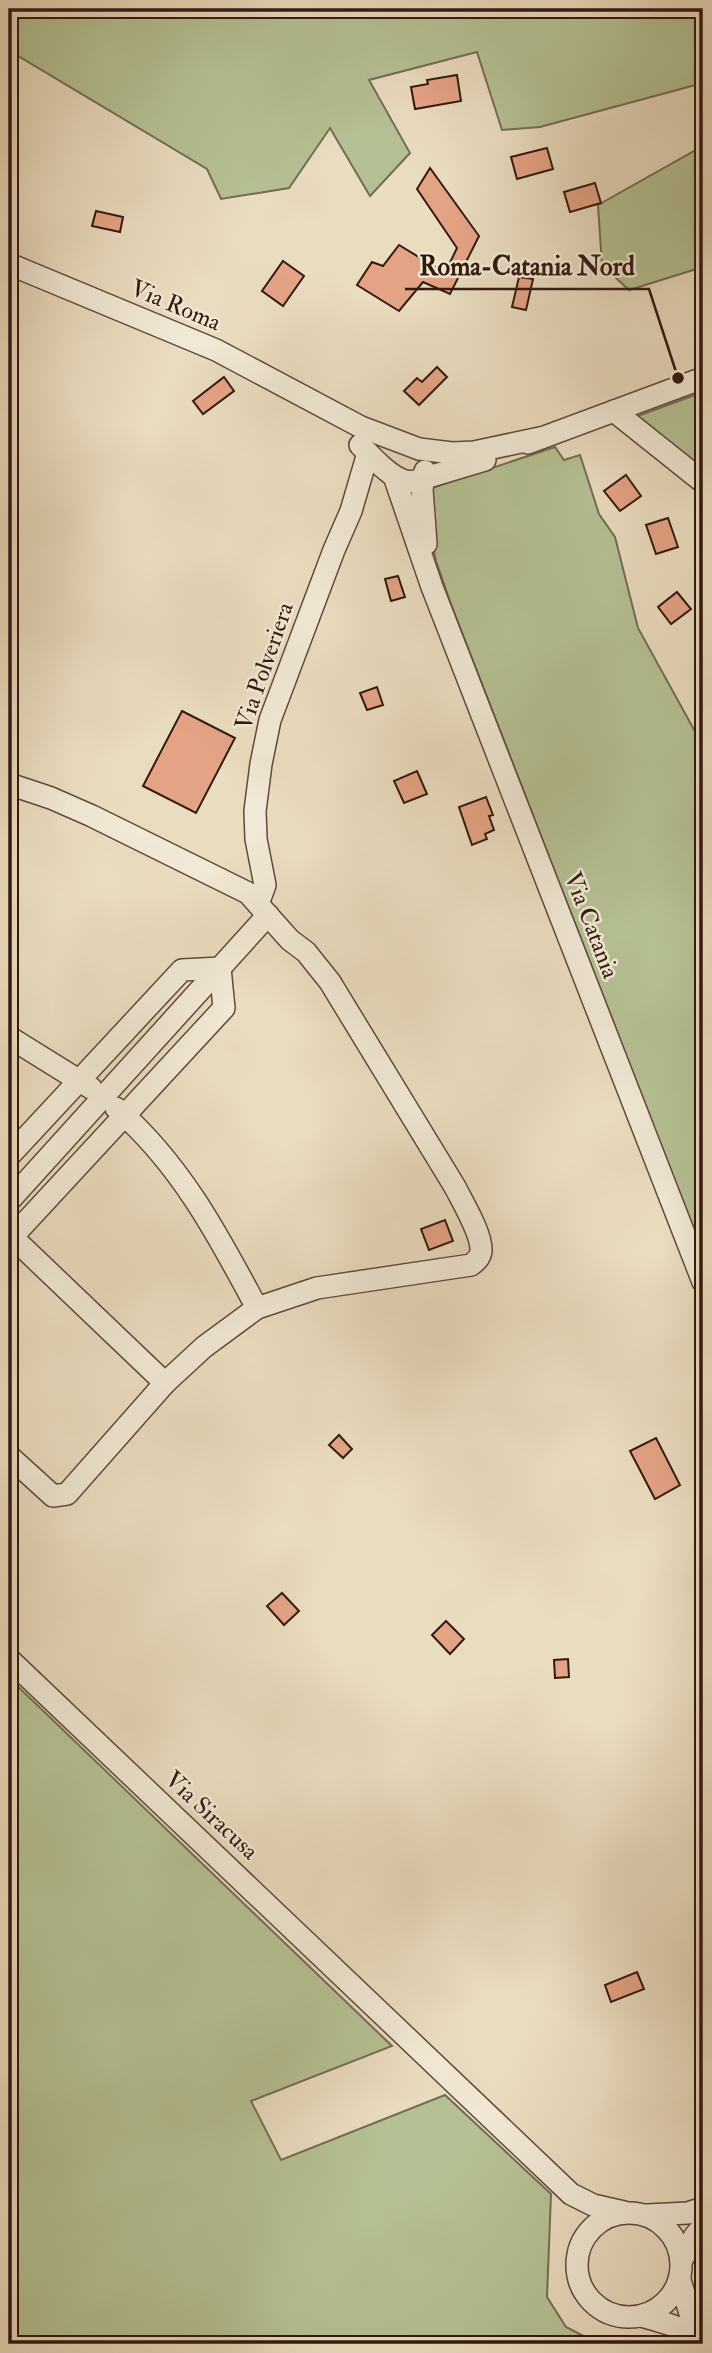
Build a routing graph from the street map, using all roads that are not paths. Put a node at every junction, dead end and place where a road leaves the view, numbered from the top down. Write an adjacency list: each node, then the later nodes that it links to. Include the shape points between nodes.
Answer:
1 (9, 264): 3 (street, Via Roma, via 216,350)
2 (697, 380): 4 (street)
3 (319, 406): 6 (street); 7 (street)
4 (614, 411): 5 (street); 10 (street)
5 (540, 438): 6 (street, via 474,452); 9 (street, via 494,457)
6 (416, 448): 8 (street, via 396,450 390,460); 9 (street, via 426,459)
7 (368, 453): 8 (street); 13 (street, Via Polveriera, via 351,511 270,720 255,811 265,885)
8 (393, 474): 9 (street, via 404,482); 11 (street)
9 (422, 477): 11 (street)
10 (703, 482)
11 (432, 587): 22 (street, Via Catania)
12 (9, 784): 13 (street, via 131,834 248,893)
13 (263, 910): 14 (street); 23 (street, via 306,951 330,982 455,1187 481,1251 471,1265 317,1288)
14 (220, 968): 16 (street, via 182,970); 17 (street); 18 (street, via 224,1008)
15 (9, 1037): 16 (street)
16 (80, 1080): 17 (street); 19 (street)
17 (102, 1096): 18 (street); 20 (street)
18 (125, 1115): 21 (street); 23 (street, via 188,1188)
19 (9, 1156)
20 (9, 1201)
21 (12, 1243): 24 (street)
22 (703, 1282)
23 (257, 1308): 24 (street)
24 (165, 1383): 25 (street, via 67,1494 53,1496)
25 (9, 1456)
26 (9, 1659): 27 (street, Via Siracusa)
27 (571, 2194): 29 (street, via 593,2205); 31 (street, via 578,2218)
28 (703, 2208): 29 (street, via 688,2213)
29 (635, 2213): 31 (street, via 604,2218 587,2232); 32 (street, via 663,2224 676,2240)
30 (703, 2226): 32 (street)
31 (578, 2251): 33 (street, via 576,2272 584,2292 598,2308 619,2317)
32 (681, 2270): 33 (street, via 671,2296 658,2309); 34 (street)
33 (641, 2316): 34 (street)
34 (700, 2339)

